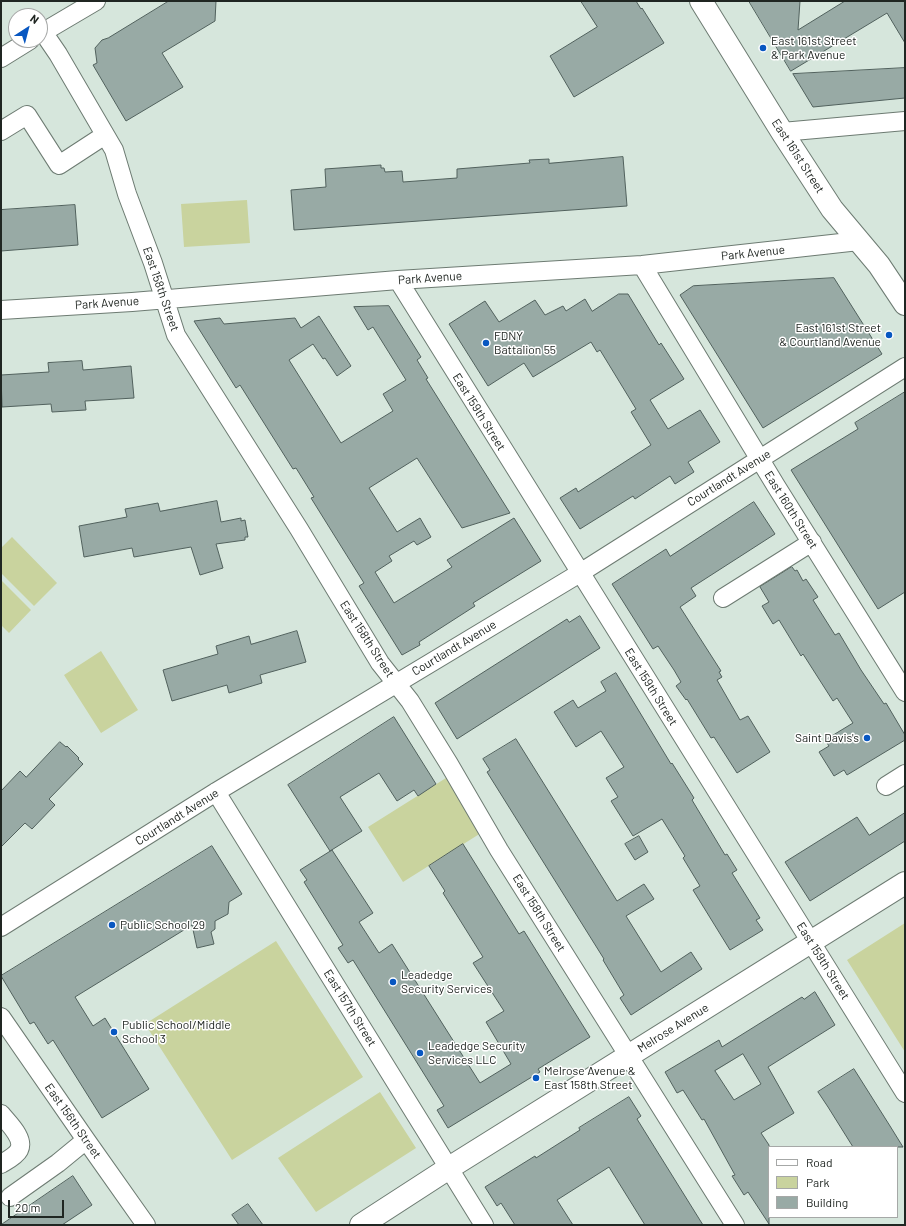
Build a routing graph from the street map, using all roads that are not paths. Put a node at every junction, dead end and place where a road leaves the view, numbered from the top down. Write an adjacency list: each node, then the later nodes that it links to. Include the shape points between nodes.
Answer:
1 (96, 1): 3 (street)
2 (701, 1): 9 (main road, East 161st Street)
3 (48, 29)
4 (48, 44): 10 (street, East 158th Street, via 58,54)
5 (17, 48): 6 (street)
6 (1, 58)
7 (905, 121): 9 (street)
8 (1, 131): 10 (street, via 27,115 59,165)
9 (782, 132): 11 (main road, East 161st Street, via 832,209)
10 (105, 135): 14 (street, East 158th Street, via 118,161)
11 (859, 241): 12 (street, Park Avenue); 15 (main road, East 161st Street)
12 (642, 265): 13 (street, Park Avenue); 18 (street, East 160th Street)
13 (398, 280): 14 (street, Park Avenue); 20 (street, East 159th Street)
14 (164, 298): 16 (street, Park Avenue); 22 (street, East 158th Street, via 176,335 380,663)
15 (905, 304)
16 (1, 310)
17 (905, 367): 18 (street, Courtlandt Avenue)
18 (759, 459): 19 (street, East 160th Street); 20 (street, Courtlandt Avenue)
19 (812, 542): 21 (street); 23 (street, East 160th Street)
20 (580, 573): 22 (street, Courtlandt Avenue); 29 (street, East 159th Street)
21 (723, 598)
22 (396, 683): 26 (street, Courtlandt Avenue); 31 (street, East 158th Street, via 410,701 499,850)
23 (905, 692)
24 (905, 774): 25 (street)
25 (886, 786)
26 (216, 792): 28 (street, Courtlandt Avenue); 36 (street, East 157th Street)
27 (905, 883): 29 (main road, Melrose Avenue)
28 (1, 927)
29 (811, 942): 31 (main road, Melrose Avenue); 32 (street, East 159th Street)
30 (1, 1017): 34 (street, East 156th Street)
31 (629, 1056): 36 (main road, Melrose Avenue); 41 (street, East 158th Street)
32 (905, 1093)
33 (1, 1114): 35 (street, via 19,1137 21,1144 19,1151)
34 (86, 1140): 37 (street); 38 (street, East 156th Street)
35 (1, 1164)
36 (449, 1168): 39 (main road, Melrose Avenue); 40 (street, East 157th Street)
37 (10, 1197)
38 (146, 1225)
39 (361, 1225)
40 (484, 1225)
41 (735, 1225)

